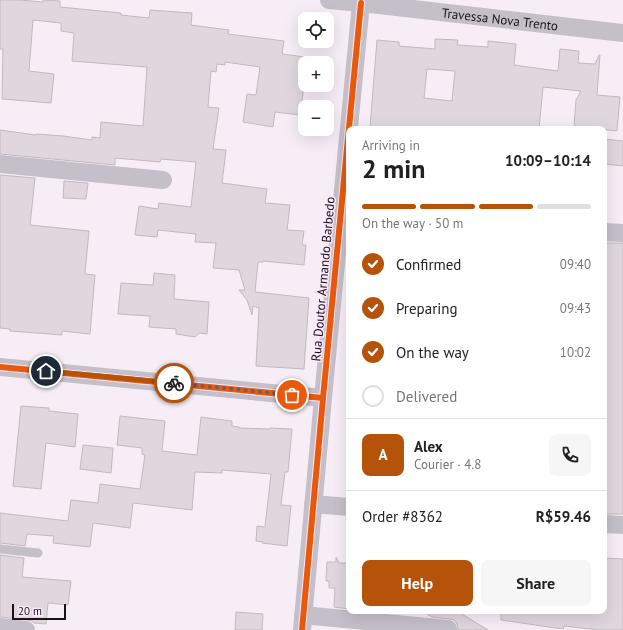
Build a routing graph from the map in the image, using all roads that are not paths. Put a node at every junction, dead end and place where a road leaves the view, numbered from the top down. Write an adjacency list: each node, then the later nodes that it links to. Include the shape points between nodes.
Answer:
1 (329, 0): 2 (street, Travessa Nova Trento)
2 (361, 3): 3 (street, Travessa Nova Trento); 4 (street, Rua Doutor Armando Barbedo)
3 (623, 33)
4 (349, 126)
5 (346, 159): 11 (street, Rua Doutor Armando Barbedo)
6 (0, 164): 7 (street)
7 (163, 180)
8 (607, 232): 9 (street)
9 (623, 233)
10 (0, 367): 11 (street)
11 (323, 398): 12 (street, Rua Doutor Armando Barbedo)
12 (313, 504): 13 (street); 18 (street, Rua Doutor Armando Barbedo)
13 (346, 507)
14 (607, 524): 15 (street)
15 (623, 525)
16 (0, 549): 17 (lane)
17 (38, 553)
18 (303, 623): 20 (street)
19 (0, 628): 21 (street)
20 (448, 629)
21 (26, 630)

